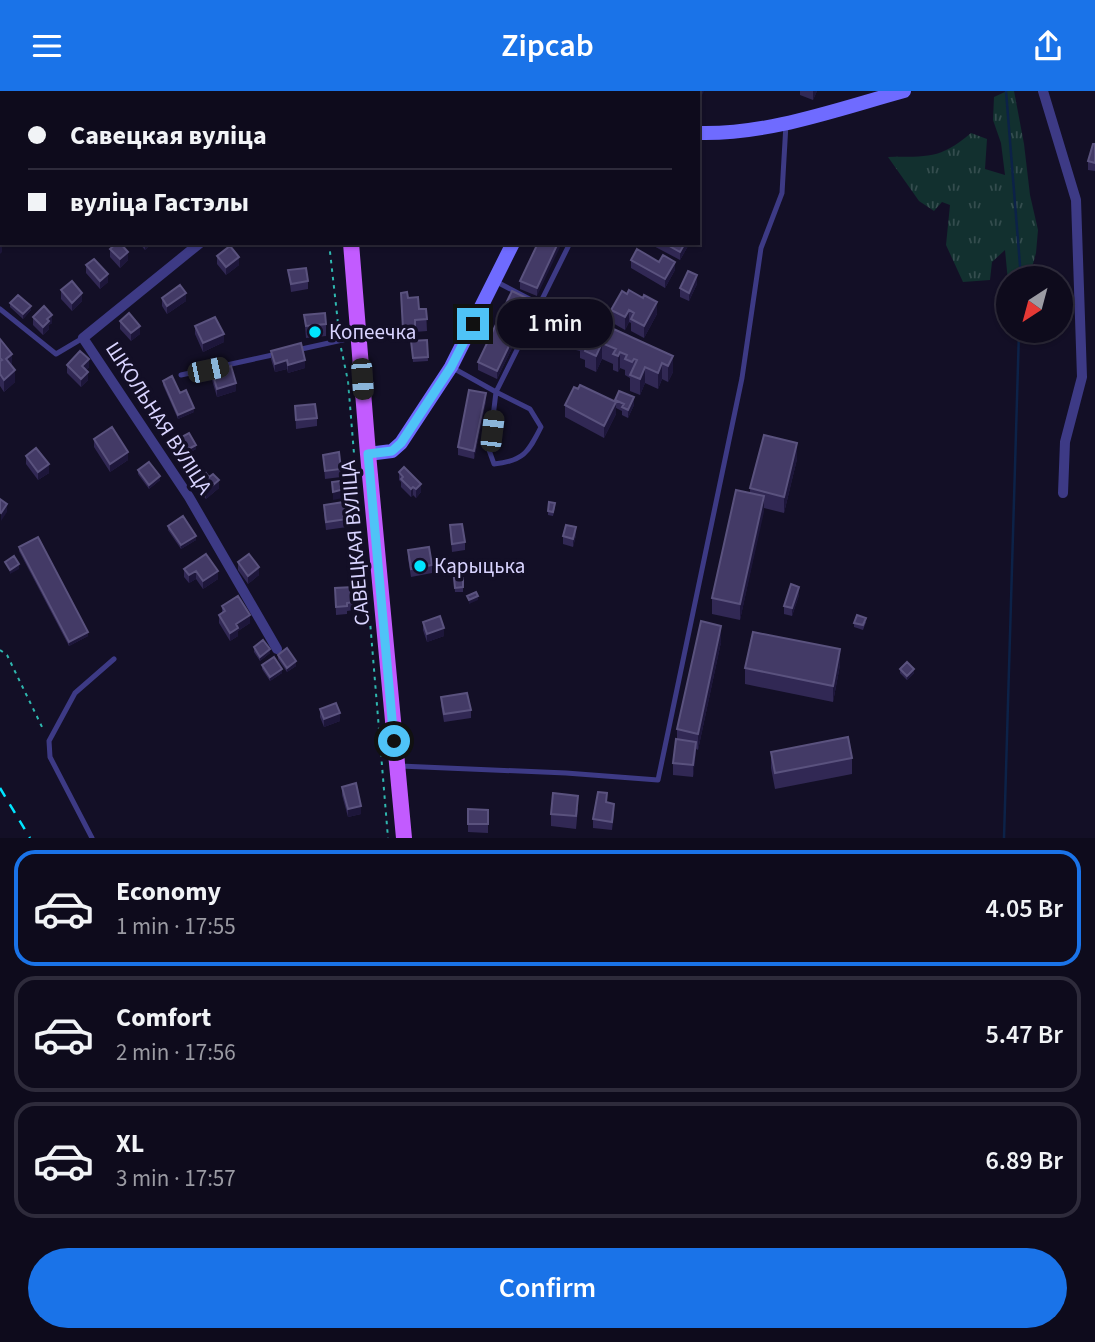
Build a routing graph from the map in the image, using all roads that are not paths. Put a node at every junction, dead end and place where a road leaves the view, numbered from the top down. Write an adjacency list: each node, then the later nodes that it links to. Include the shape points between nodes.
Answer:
1 (904, 91): 3 (street)
2 (1042, 91): 18 (street, via 1076,200 1082,377 1065,442)
3 (786, 123): 4 (street); 21 (lane, via 782,193 761,248 742,378 658,780)
4 (700, 133)
5 (198, 245): 13 (street, ШКОЛЬНАЯ ВУЛІЦА)
6 (351, 245): 12 (main road, САВЕЦКАЯ ВУЛІЦА)
7 (512, 245): 9 (street)
8 (569, 245): 10 (lane)
9 (495, 281): 10 (lane); 14 (street)
10 (541, 305): 16 (lane)
11 (0, 309): 13 (lane, via 56,354)
12 (359, 336): 15 (lane); 17 (main road, САВЕЦКАЯ ВУЛІЦА)
13 (83, 338): 19 (street, ШКОЛЬНАЯ ВУЛІЦА, via 189,497)
14 (451, 367): 16 (lane); 17 (street, via 401,443 392,451)
15 (181, 375)
16 (496, 392): 16 (lane, via 489,450 494,464 514,462 531,448 541,427 530,409)
17 (368, 454): 21 (main road, САВЕЦКАЯ ВУЛІЦА)
18 (1063, 493)
19 (276, 649)
20 (114, 659): 22 (lane, via 75,693 49,741 50,757)
21 (397, 766): 23 (main road, САВЕЦКАЯ ВУЛІЦА)
22 (92, 838)
23 (404, 838)

